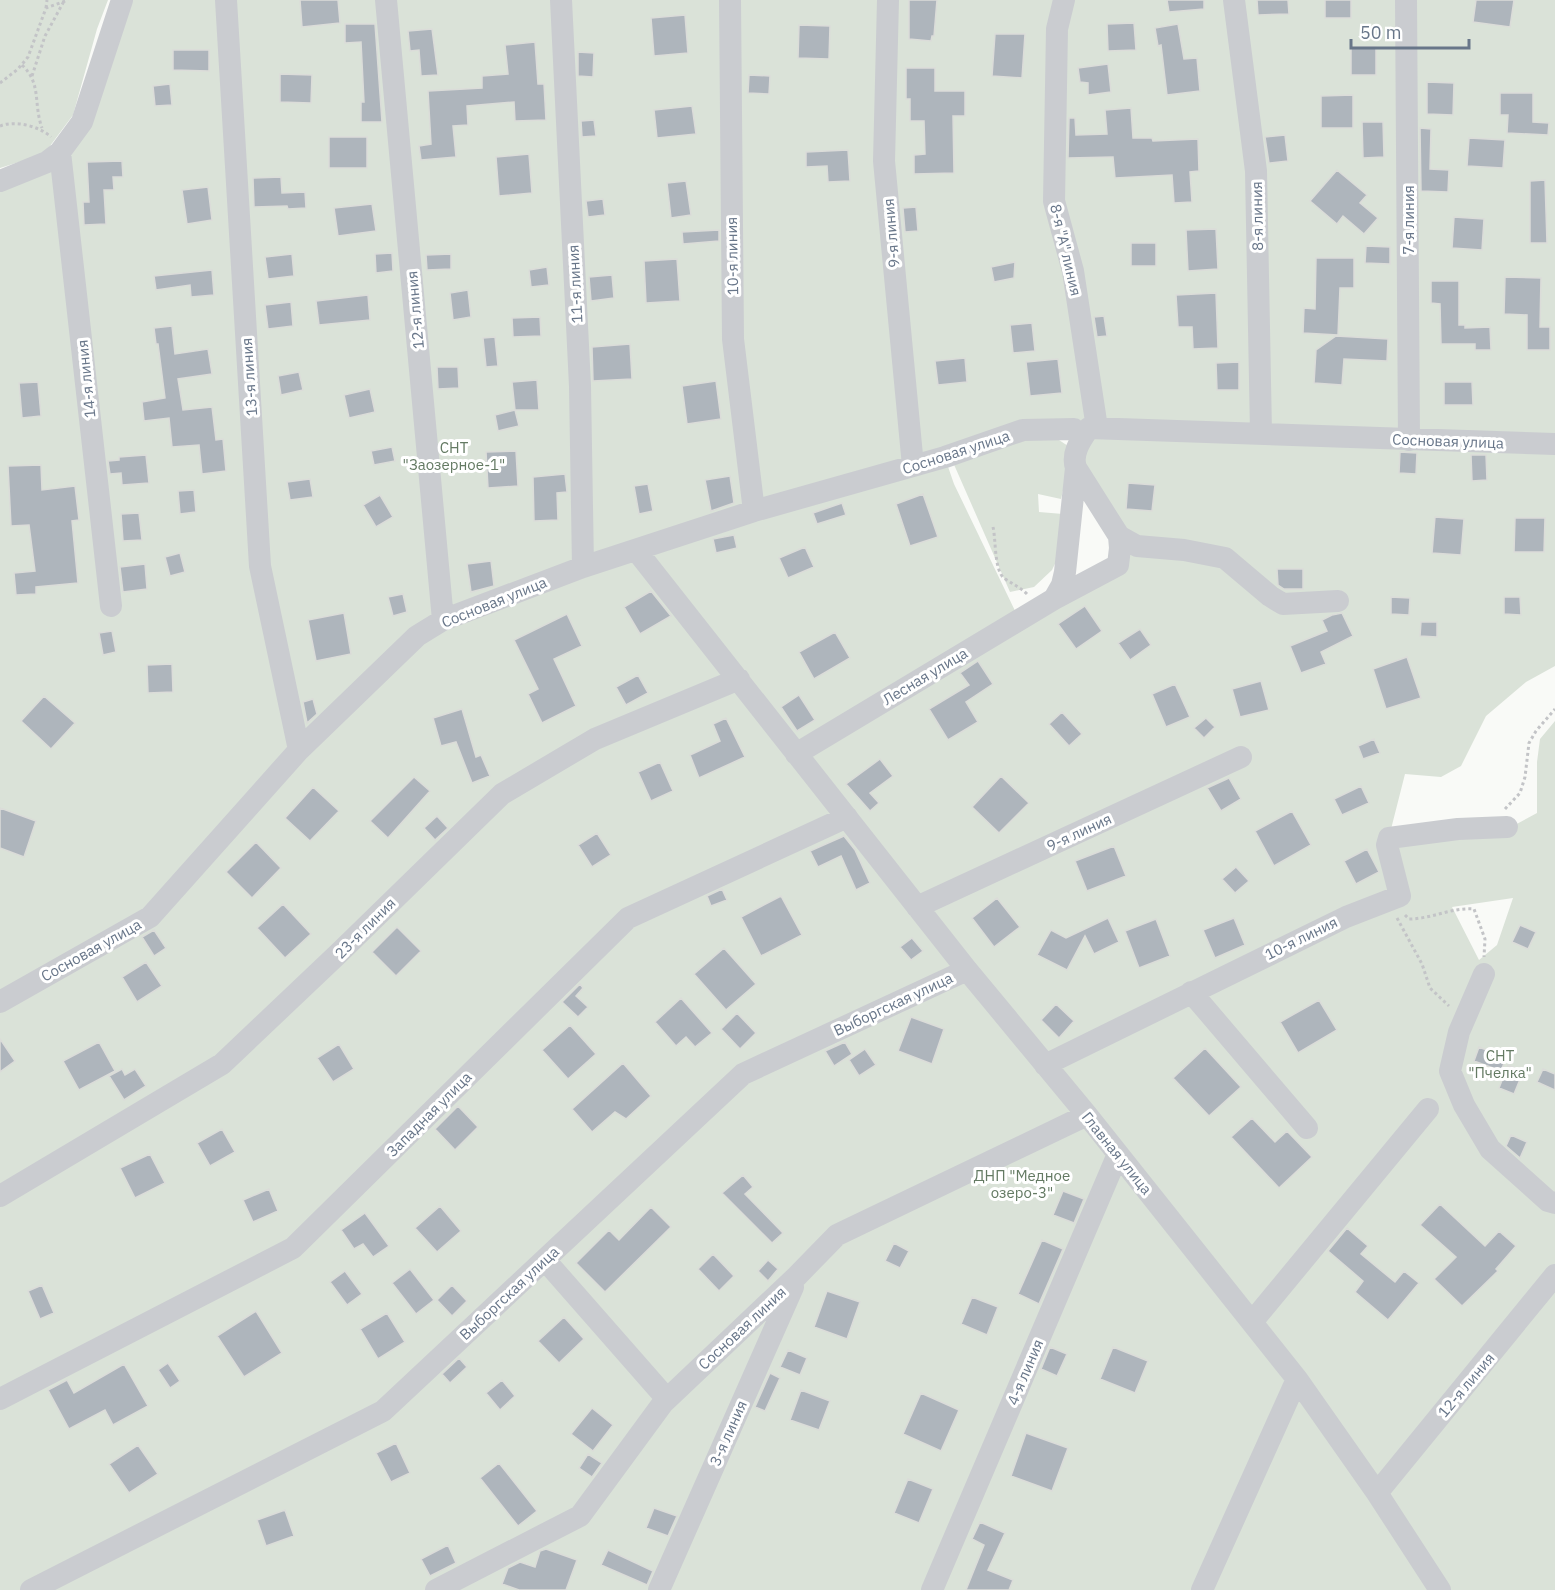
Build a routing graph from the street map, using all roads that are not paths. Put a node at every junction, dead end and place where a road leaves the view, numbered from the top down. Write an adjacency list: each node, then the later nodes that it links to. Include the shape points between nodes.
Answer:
1 (122, 0): 10 (street, via 82,122)
2 (225, 0): 27 (street, 13-я линия, via 260,566)
3 (386, 0): 25 (street, 12-я линия)
4 (561, 0): 21 (street, 11-я линия, via 580,386)
5 (730, 0): 18 (street, 10-я линия, via 733,339)
6 (888, 0): 16 (street, 9-я линия, via 884,161)
7 (1064, 0): 12 (street, 8-я "А" линия, via 1057,29 1054,201 1072,271)
8 (1233, 0): 13 (street, 8-я линия, via 1256,171)
9 (1406, 0): 14 (street, 7-я линия)
10 (60, 152): 11 (street, via 47,162); 24 (street, 14-я линия)
11 (0, 181)
12 (1087, 428): 13 (street, Сосновая улица); 16 (street, Сосновая улица, via 1023,430); 17 (street, via 1074,461)
13 (1261, 433): 14 (street, Сосновая улица)
14 (1409, 440): 15 (street, Сосновая улица)
15 (1555, 444)
16 (913, 466): 18 (street, Сосновая улица)
17 (1076, 468): 19 (street); 23 (street, via 1065,572 1062,585)
18 (754, 511): 20 (street, Сосновая улица)
19 (1119, 536): 22 (street, via 1137,546 1225,558 1283,604); 23 (street, Лесная улица, via 1118,566)
20 (636, 550): 21 (street, Сосновая улица); 26 (street, Главная улица)
21 (583, 567): 25 (street, Сосновая улица)
22 (1338, 601)
23 (1045, 604): 28 (street, Лесная улица)
24 (111, 606)
25 (443, 620): 27 (street, Сосновая улица, via 417,636)
26 (739, 679): 28 (street, Главная улица); 42 (street, 23-я линия, via 595,739 502,794 222,1064)
27 (299, 750): 36 (street, Сосновая улица, via 150,917)
28 (796, 754): 30 (street, Главная улица)
29 (1242, 757): 32 (street, 9-я линия)
30 (847, 817): 32 (street, Главная улица); 49 (street, Западная улица, via 628,918 293,1248)
31 (1498, 827): 35 (street, 10-я линия, via 1389,838 1387,845 1400,896 1346,916)
32 (917, 907): 33 (street, Главная улица)
33 (967, 970): 37 (street, Главная улица); 44 (street, Выборгская улица, via 743,1074)
34 (1484, 974): 43 (street, via 1459,1032 1450,1071 1464,1105 1490,1149)
35 (1191, 992): 37 (street, 10-я линия); 40 (street)
36 (0, 1002)
37 (1045, 1065): 39 (street, Главная улица)
38 (1428, 1109): 47 (street)
39 (1087, 1115): 41 (street, Главная улица); 46 (street, Сосновая линия, via 837,1235)
40 (1307, 1128)
41 (1119, 1154): 47 (street, Главная улица); 56 (street, 4-я линия)
42 (0, 1196)
43 (1555, 1203)
44 (545, 1260): 50 (street); 53 (street, Выборгская улица, via 383,1411)
45 (1555, 1275): 51 (street, 12-я линия)
46 (797, 1276): 50 (street, Сосновая линия); 55 (street, 3-я линия)
47 (1252, 1322): 48 (street, Главная улица)
48 (1297, 1379): 51 (street, Главная улица); 57 (street)
49 (0, 1399)
50 (668, 1399): 54 (street, Сосновая линия, via 580,1516)
51 (1377, 1493): 52 (street, Главная улица)
52 (1438, 1589)
53 (31, 1590)
54 (436, 1590)
55 (659, 1590)
56 (932, 1590)
57 (1202, 1590)

